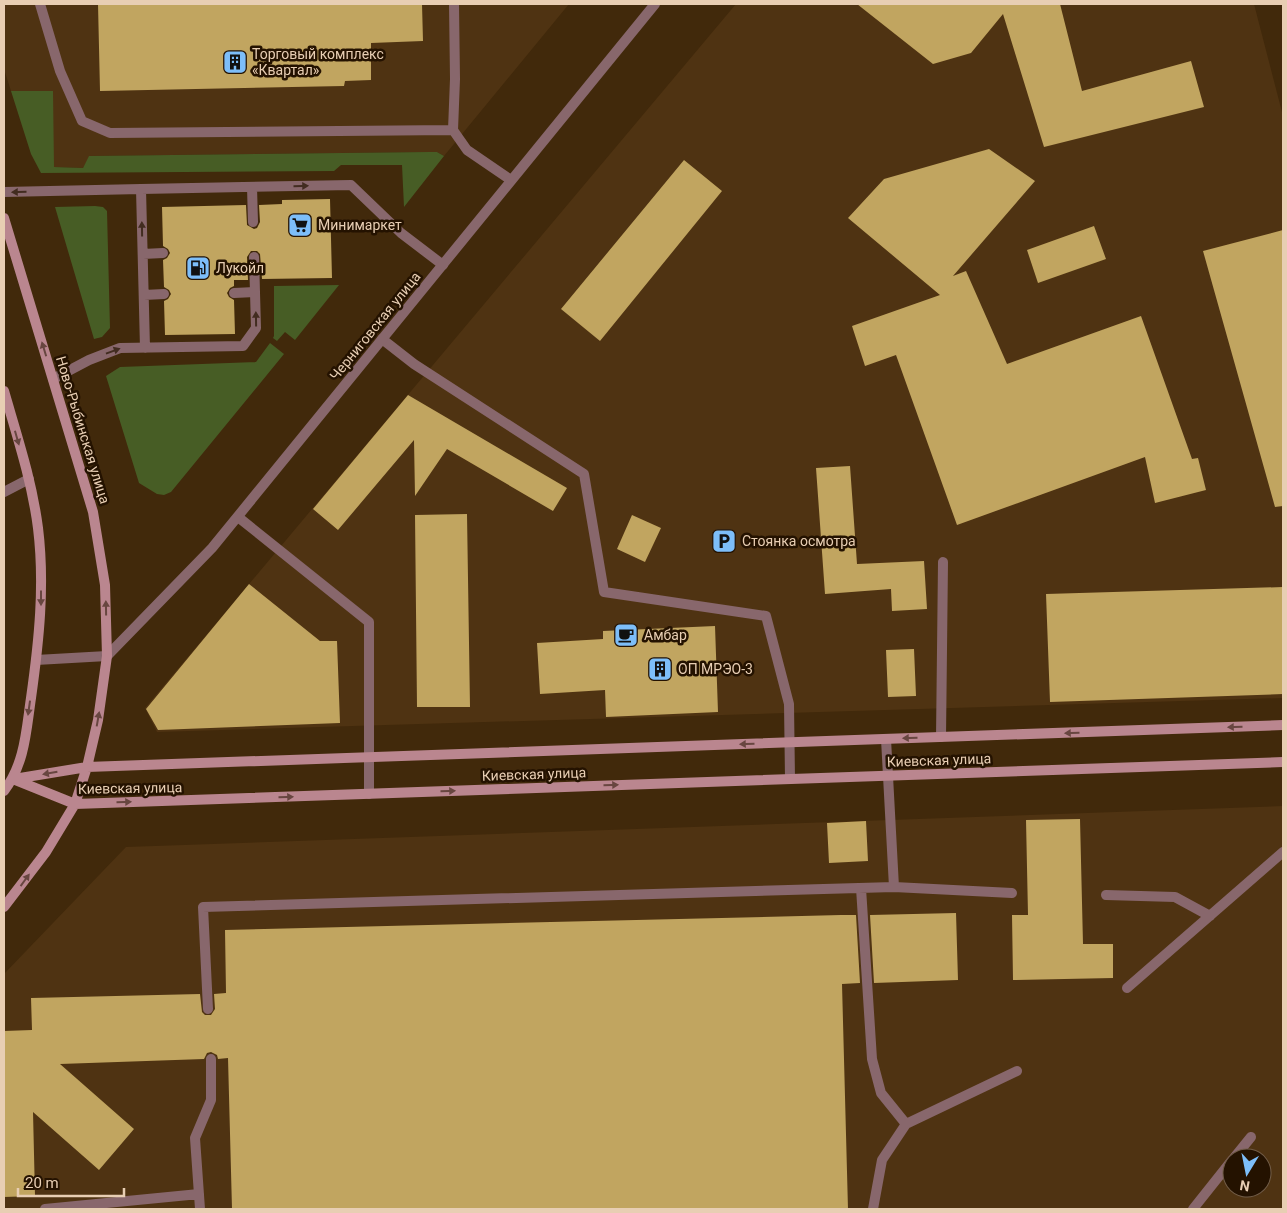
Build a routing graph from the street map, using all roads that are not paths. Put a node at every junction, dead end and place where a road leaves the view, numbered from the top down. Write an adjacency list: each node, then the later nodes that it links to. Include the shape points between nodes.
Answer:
1 (40, 4): 4 (street, via 60,71 82,121 110,133)
2 (454, 4): 4 (street)
3 (655, 4): 5 (street, Черниговская улица)
4 (452, 130): 5 (street, via 467,150)
5 (511, 180): 14 (street, Черниговская улица)
6 (252, 187): 7 (street); 10 (street); 14 (street, one-way to 14, via 351,185 401,233)
7 (141, 189): 8 (street, one-way to 8); 12 (street, one-way to 7)
8 (4, 192)
9 (4, 218): 21 (main road, Ново-Рыбинская улица, one-way to 9)
10 (253, 222)
11 (163, 253): 12 (street)
12 (143, 254): 18 (street)
13 (254, 257): 15 (street)
14 (443, 265): 19 (street, Черниговская улица)
15 (255, 292): 16 (street); 20 (street, one-way to 15, via 243,346 256,328)
16 (234, 293)
17 (164, 294): 18 (street)
18 (144, 295): 20 (street)
19 (382, 339): 25 (street, Черниговская улица); 32 (street, via 414,364 584,474 604,592 766,616 789,704)
20 (145, 348): 21 (street, one-way to 20, via 89,360 120,348)
21 (53, 380): 27 (main road, Ново-Рыбинская улица, one-way to 21, via 105,585 93,512)
22 (4, 391): 23 (main road, one-way to 23)
23 (29, 479): 24 (street); 28 (main road, one-way to 28, via 38,528 41,577)
24 (4, 492)
25 (238, 517): 27 (street, Черниговская улица); 33 (street, via 369,622)
26 (943, 562): 30 (street)
27 (107, 656): 28 (street); 35 (main road, one-way to 27)
28 (36, 660): 37 (main road, one-way to 37, via 23,754)
29 (1283, 725): 30 (main road, Киевская улица, one-way to 30)
30 (941, 737): 31 (main road, Киевская улица, one-way to 31)
31 (886, 739): 32 (main road, Киевская улица); 36 (street)
32 (789, 743): 33 (main road, Киевская улица, one-way to 33); 38 (street)
33 (369, 757): 35 (main road, Киевская улица); 40 (street)
34 (1283, 762): 36 (main road, Киевская улица)
35 (87, 767): 37 (main road, Киевская улица, one-way to 37); 41 (main road)
36 (887, 776): 38 (main road, Киевская улица); 43 (street)
37 (12, 779): 39 (main road); 41 (main road, Киевская улица)
38 (790, 779): 40 (main road, Киевская улица, one-way to 38)
39 (4, 792)
40 (369, 794): 41 (main road, Киевская улица, one-way to 40)
41 (75, 804): 47 (main road, one-way to 41, via 46,852)
42 (1283, 852): 48 (street)
43 (894, 887): 44 (street); 45 (street)
44 (861, 888): 50 (street, via 203,907); 53 (street, via 872,1059 881,1093)
45 (1012, 893)
46 (1106, 895): 48 (street, via 1175,897)
47 (4, 907)
48 (1210, 916): 49 (street)
49 (1126, 988)
50 (208, 1010)
51 (211, 1059): 57 (street, via 212,1100 195,1138)
52 (1017, 1071): 53 (street)
53 (906, 1124): 60 (street, via 882,1160)
54 (1251, 1137): 55 (street)
55 (1242, 1148)
56 (1222, 1173): 61 (street)
57 (199, 1194): 58 (street); 59 (street)
58 (46, 1209)
59 (200, 1209)
60 (873, 1209)
61 (1193, 1209)

